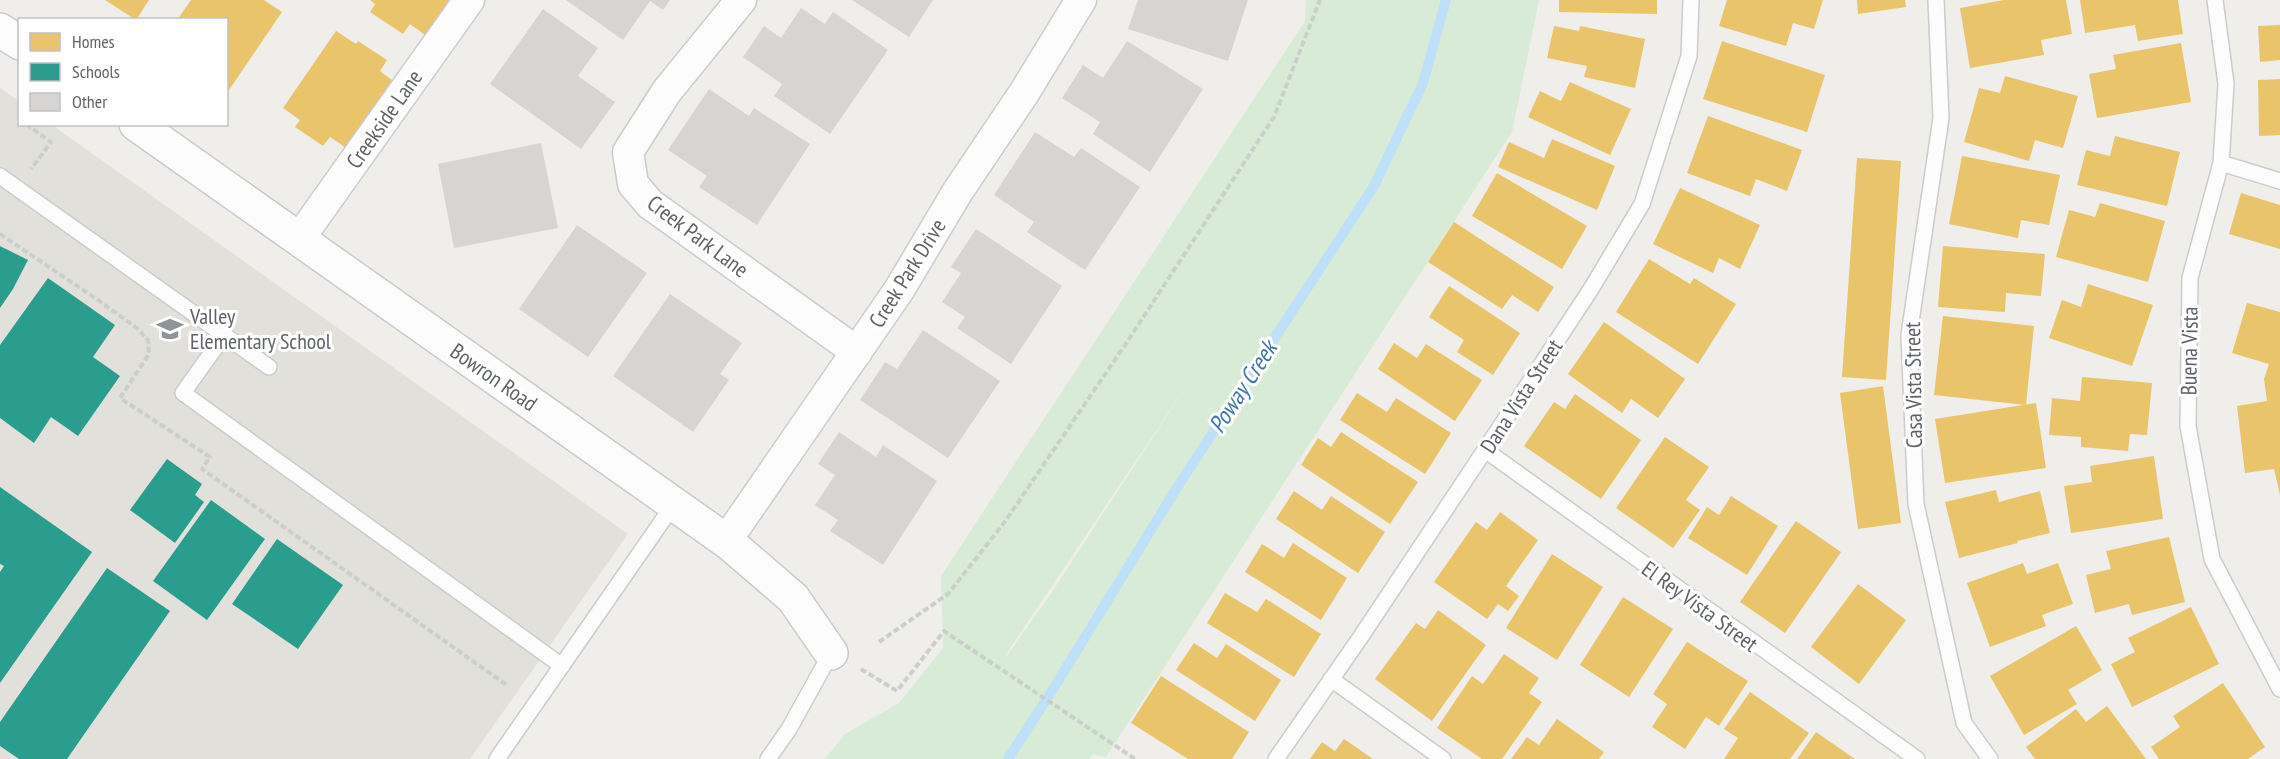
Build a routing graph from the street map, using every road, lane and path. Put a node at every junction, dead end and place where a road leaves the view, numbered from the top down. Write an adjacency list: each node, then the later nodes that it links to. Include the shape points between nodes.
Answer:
1 (469, 0): 14 (street, Creekside Lane)
2 (741, 0): 16 (street, Creek Park Lane, via 667,91 628,152 633,184 650,204)
3 (1081, 0): 16 (street, Creek Park Drive)
4 (1320, 0): 21 (path, via 1274,117 1004,523 948,594)
5 (1691, 0): 18 (lane, Dana Vista Street, via 1689,56 1642,204 1592,289)
6 (1936, 0): 32 (lane, Casa Vista Street, via 1941,118 1909,335 1916,504 1964,723)
7 (2215, 0): 11 (lane, Buena Vista, via 2226,84)
8 (0, 30): 9 (street)
9 (18, 42)
10 (138, 126): 14 (street, Bowron Road)
11 (2221, 164): 13 (lane); 25 (lane, Buena Vista, via 2190,278 2188,426 2212,559)
12 (0, 176): 15 (lane)
13 (2280, 181)
14 (299, 239): 19 (street, Bowron Road)
15 (225, 334): 17 (lane); 23 (lane, via 183,393)
16 (857, 352): 20 (street, Creek Park Drive)
17 (269, 367)
18 (1485, 450): 24 (lane, Dana Vista Street); 31 (lane, El Rey Vista Street)
19 (674, 504): 20 (street, Bowron Road); 23 (lane)
20 (726, 541): 22 (street, Bowron Road, via 793,598)
21 (879, 642)
22 (831, 653): 27 (lane); 28 (path, via 897,691 944,631)
23 (562, 666): 26 (lane)
24 (1331, 679): 29 (lane, Dana Vista Street); 30 (lane)
25 (2280, 689)
26 (497, 759)
27 (768, 759)
28 (1135, 759)
29 (1276, 759)
30 (1443, 759)
31 (1917, 759)
32 (1990, 759)

